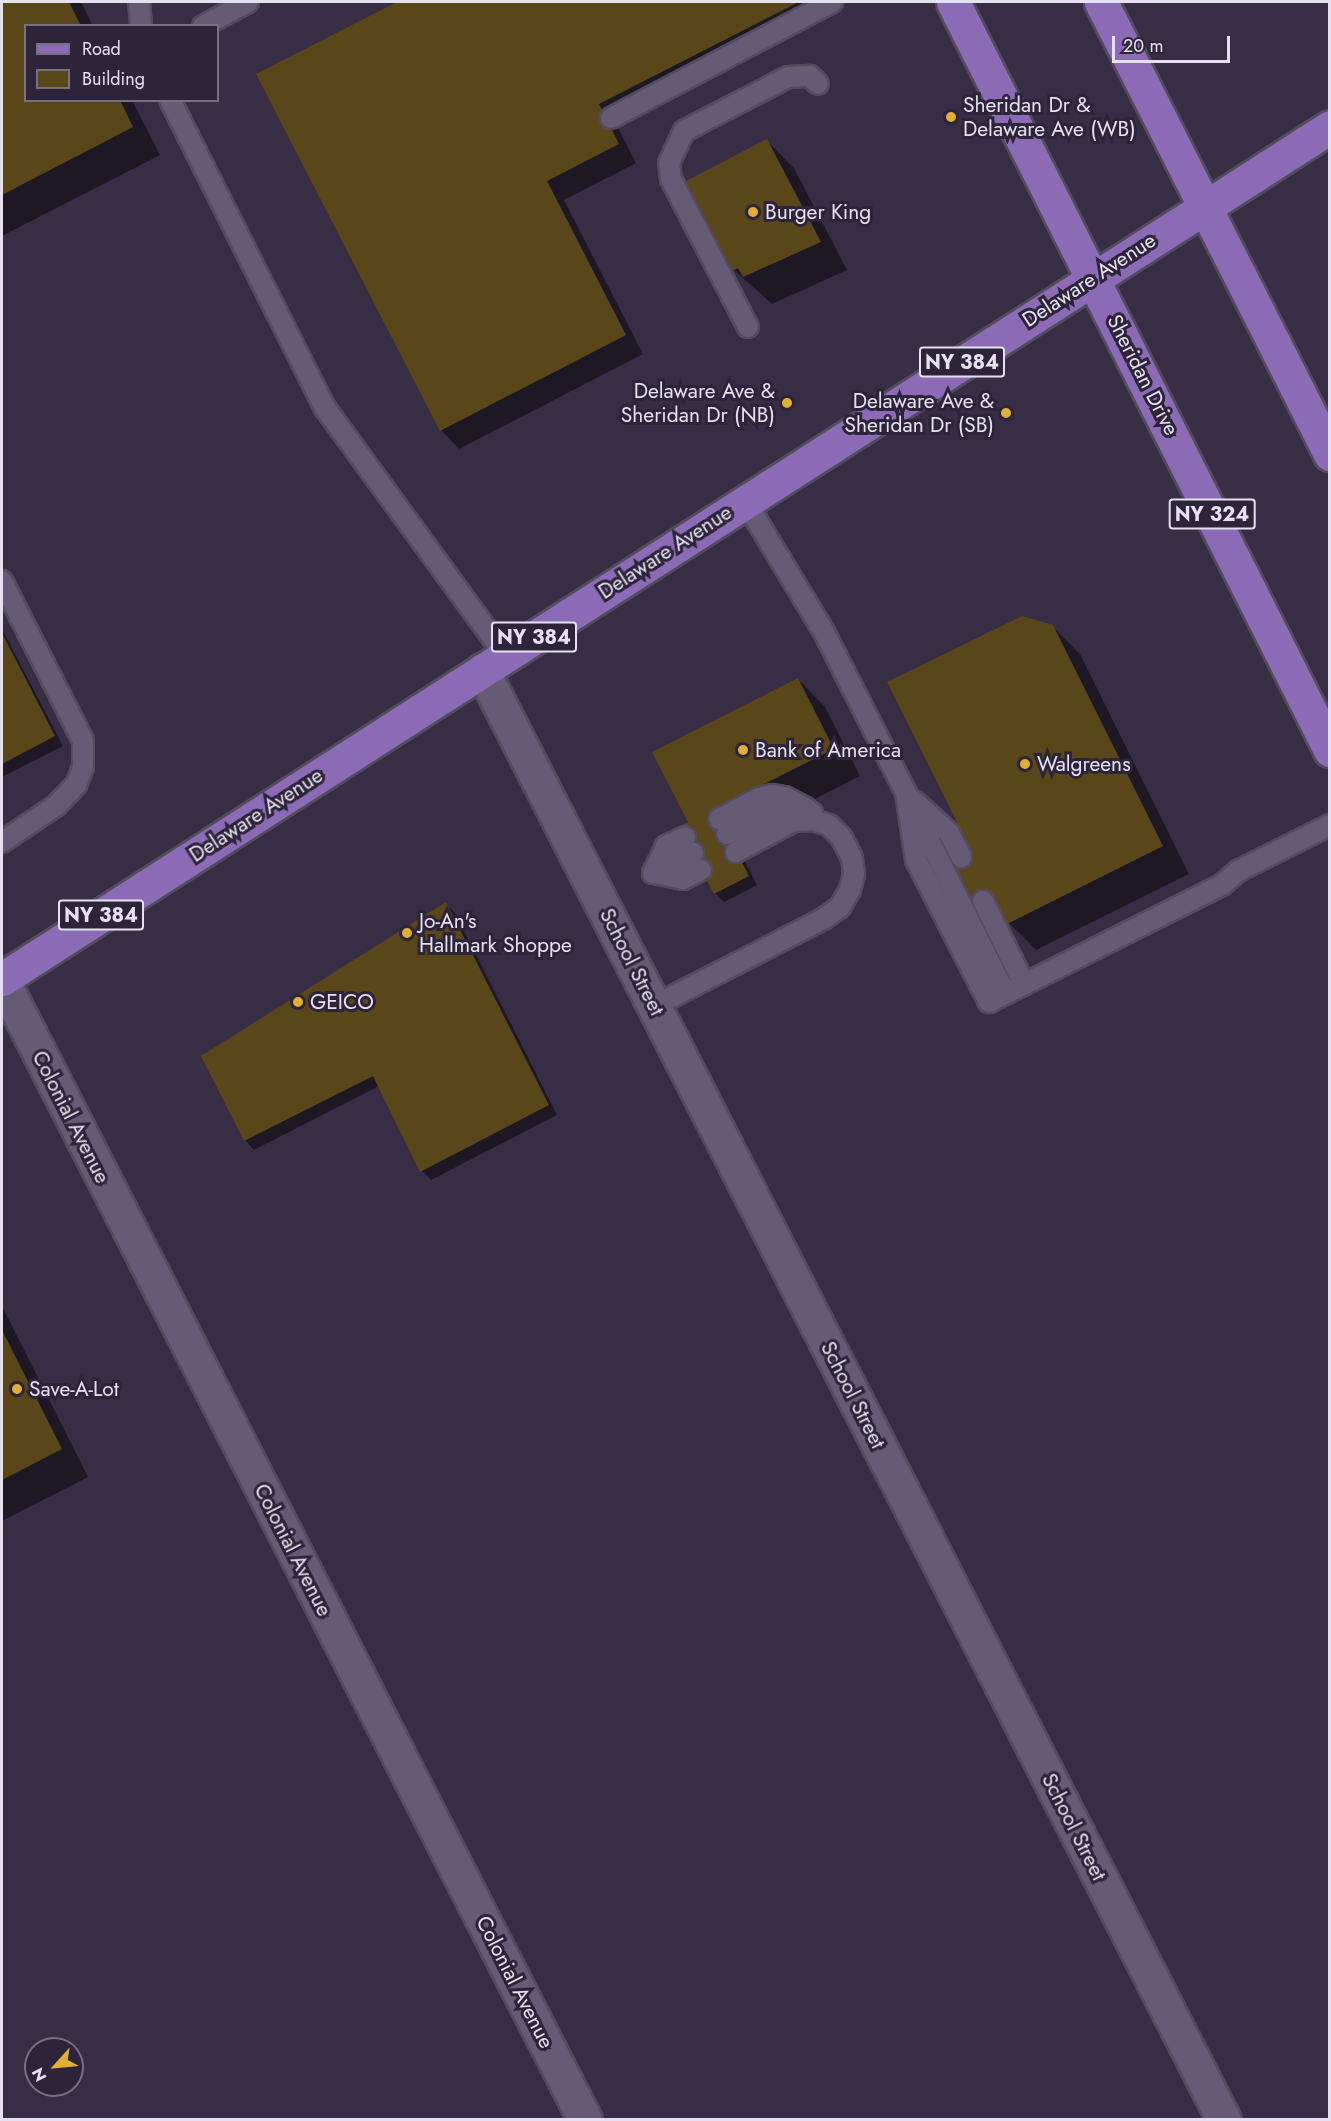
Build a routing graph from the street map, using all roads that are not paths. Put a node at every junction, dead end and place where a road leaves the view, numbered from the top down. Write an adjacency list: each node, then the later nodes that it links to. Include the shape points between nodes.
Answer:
1 (139, 2): 6 (lane)
2 (248, 2): 7 (lane)
3 (832, 2): 10 (lane)
4 (953, 2): 13 (main road, Sheridan Drive / NY 324)
5 (1101, 2): 12 (main road)
6 (141, 24)
7 (207, 24)
8 (818, 84): 14 (lane, via 810,76 788,77 684,131 669,163 671,179)
9 (171, 102): 18 (lane, via 326,408)
10 (611, 118)
11 (1329, 127): 12 (main road, Delaware Avenue / NY 384)
12 (1205, 206): 13 (main road, Delaware Avenue / NY 384); 15 (main road)
13 (1094, 278): 16 (main road, Delaware Avenue / NY 384); 19 (main road, Sheridan Drive / NY 324)
14 (748, 327)
15 (1329, 454)
16 (745, 501): 18 (main road, Delaware Avenue / NY 384); 20 (lane, via 824,632)
17 (2, 581): 23 (lane, via 82,741 83,767 76,785 57,805)
18 (494, 663): 27 (main road, Delaware Avenue / NY 384); 29 (street, School Street)
19 (1329, 750)
20 (906, 793): 24 (lane, via 949,833); 28 (lane, via 997,998)
21 (829, 825): 21 (lane, via 813,814 776,811 728,835 813,820); 29 (lane, via 842,838 854,874 840,907)
22 (1329, 825): 28 (lane, via 1238,871 1222,885)
23 (2, 842)
24 (961, 857)
25 (653, 873): 25 (lane, via 666,846 693,853 683,879)
26 (983, 901): 28 (lane)
27 (2, 980): 30 (street, Colonial Avenue)
28 (1024, 984)
29 (654, 1006): 31 (street, School Street)
30 (585, 2120)
31 (1224, 2120)

